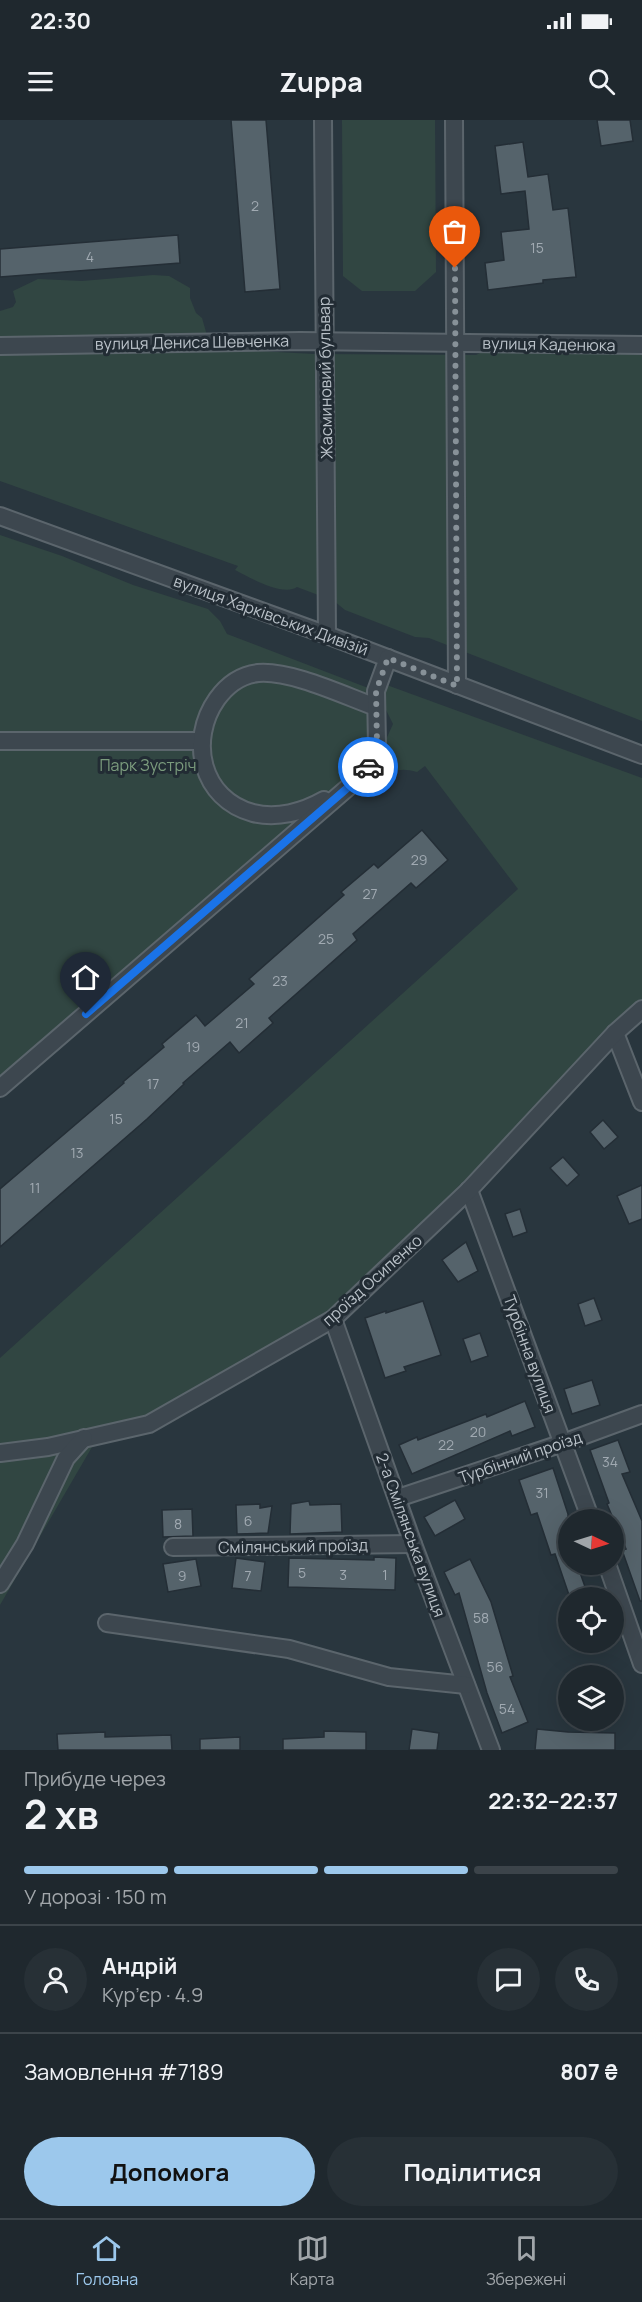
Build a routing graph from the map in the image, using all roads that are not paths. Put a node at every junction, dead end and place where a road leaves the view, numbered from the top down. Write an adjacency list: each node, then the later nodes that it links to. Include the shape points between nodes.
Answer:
1 (323, 120): 3 (street, Жасминовий бульвар)
2 (454, 120): 4 (street)
3 (324, 342): 4 (street, вулиця Дениса Шевченка); 6 (street, вулиця Дениса Шевченка); 8 (street, Жасминовий бульвар)
4 (456, 342): 5 (street, вулиця Каденюка); 10 (street)
5 (642, 345)
6 (0, 346)
7 (0, 516): 8 (street, вулиця Харківських Дивізій)
8 (327, 635): 9 (street, вулиця Харківських Дивізій)
9 (388, 658): 10 (street, вулиця Харківських Дивізій); 11 (street, via 376,691)
10 (457, 686): 14 (street, вулиця Харківських Дивізій)
11 (376, 707): 13 (street, via 283,675 249,675 232,682 216,700 209,710); 15 (street, via 377,745 367,771)
12 (0, 741): 13 (street)
13 (202, 741): 15 (street, via 204,767 217,790 252,813 285,814 312,807)
14 (642, 755)
15 (348, 788): 18 (street)
16 (642, 1009): 17 (street, проїзд Осипенко)
17 (615, 1033): 19 (street); 20 (street, проїзд Осипенко)
18 (0, 1088)
19 (642, 1102)
20 (469, 1190): 21 (street, проїзд Осипенко); 24 (street, Турбінна вулиця)
21 (333, 1319): 23 (street, проїзд Осипенко, via 149,1424); 26 (street, 2-а Смілянська вулиця)
22 (642, 1413): 24 (street, Турбінний проїзд)
23 (84, 1438): 25 (street, проїзд Осипенко, via 48,1448); 31 (street, via 66,1458 25,1544)
24 (563, 1443): 26 (street, Турбінний проїзд); 27 (street, Турбінна вулиця)
25 (0, 1453)
26 (398, 1498): 28 (street, 2-а Смілянська вулиця)
27 (587, 1509)
28 (413, 1545): 29 (street, Смілянський проїзд); 34 (street, 2-а Смілянська вулиця)
29 (173, 1547)
30 (611, 1575): 33 (street)
31 (0, 1584)
32 (107, 1623): 34 (street, via 289,1649 389,1677)
33 (642, 1664)
34 (466, 1685): 35 (street, 2-а Смілянська вулиця)
35 (491, 1750)

